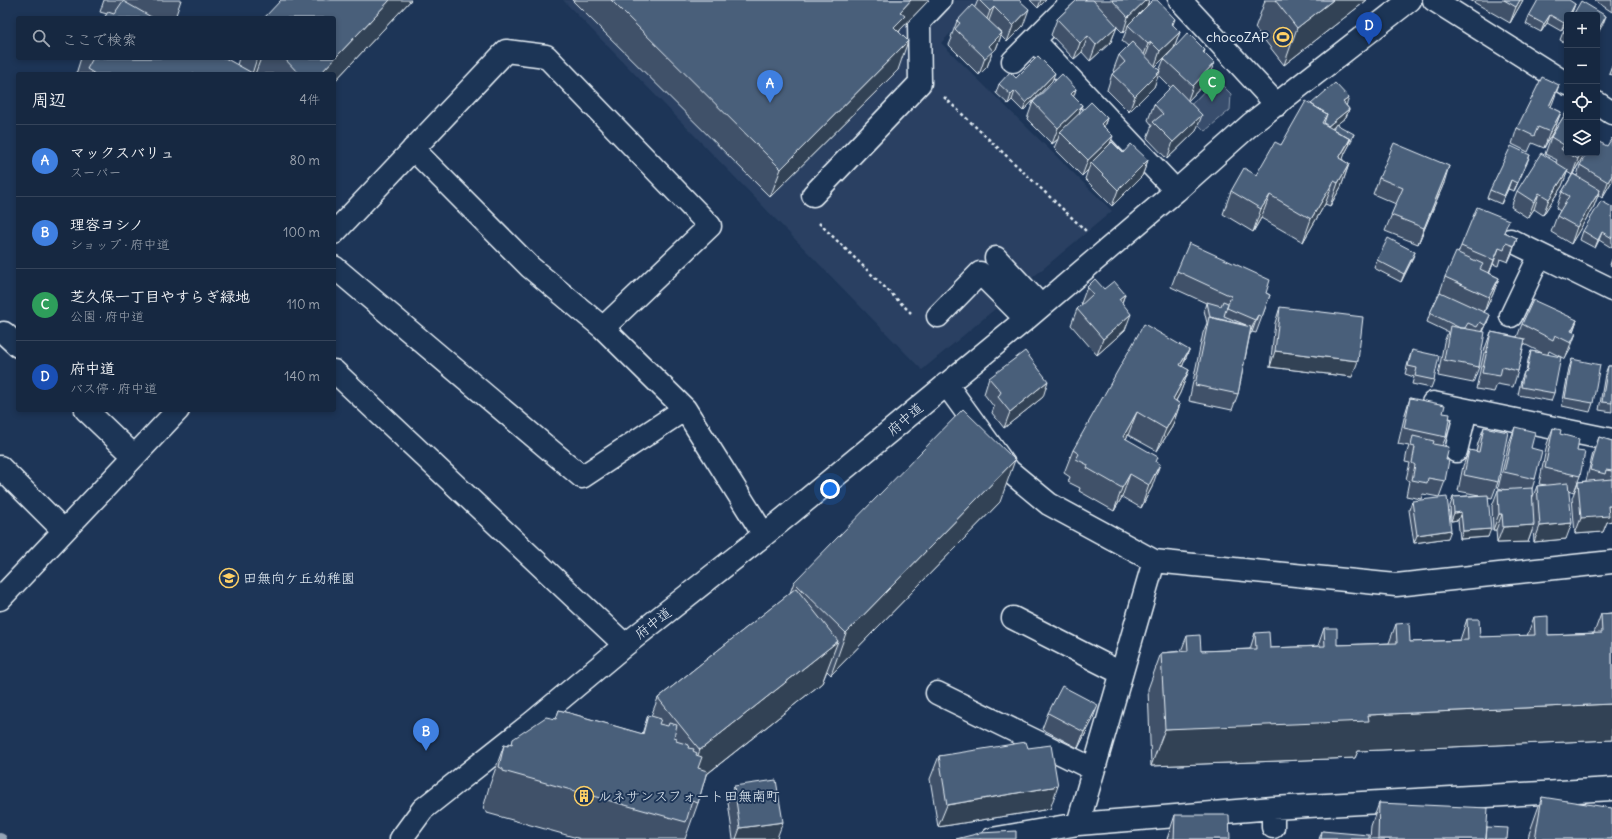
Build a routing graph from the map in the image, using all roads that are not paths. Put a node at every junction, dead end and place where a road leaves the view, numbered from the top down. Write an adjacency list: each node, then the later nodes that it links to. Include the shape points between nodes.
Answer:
1 (940, 0): 14 (street, via 919,22 920,83)
2 (1074, 0): 6 (street)
3 (1180, 0): 9 (street)
4 (1410, 0): 9 (street, 府中道)
5 (1434, 0): 8 (street)
6 (1034, 40): 7 (street); 13 (street)
7 (1014, 61)
8 (1564, 82)
9 (1277, 105): 13 (street, 府中道, via 1251,124)
10 (1600, 105): 11 (street)
11 (1612, 113)
12 (413, 149): 15 (street); 24 (street, via 530,267); 24 (street, via 506,52 546,56 710,226)
13 (1176, 191): 21 (street, 府中道)
14 (813, 194)
15 (336, 231)
16 (1510, 240): 17 (street)
17 (1540, 255): 20 (street); 23 (street)
18 (336, 269): 28 (street, via 582,477)
19 (980, 273): 21 (street); 21 (street, via 1001,254); 22 (street)
20 (1612, 290)
21 (1034, 312): 26 (street, 府中道)
22 (938, 316)
23 (1511, 316)
24 (603, 328): 28 (street)
25 (336, 373): 42 (street)
26 (946, 384): 37 (street, 府中道); 38 (street, via 1009,471 1049,504)
27 (1433, 403): 29 (street)
28 (685, 409): 37 (street)
29 (1466, 410): 32 (street); 33 (street)
30 (88, 412): 34 (street)
31 (176, 412): 34 (street)
32 (1612, 440)
33 (1456, 451)
34 (134, 456): 36 (street)
35 (0, 467): 36 (street)
36 (64, 531): 40 (street)
37 (764, 536): 42 (street, 府中道)
38 (1154, 561): 39 (street, via 1396,585); 43 (street)
39 (1612, 562)
40 (0, 599)
41 (1013, 618): 43 (street)
42 (625, 645): 48 (street, 府中道, via 424,809)
43 (1121, 673): 45 (street)
44 (937, 693): 45 (street)
45 (1093, 769): 47 (street)
46 (1612, 789): 47 (street, via 1273,818)
47 (1078, 824): 49 (street)
48 (407, 838)
49 (992, 839)

